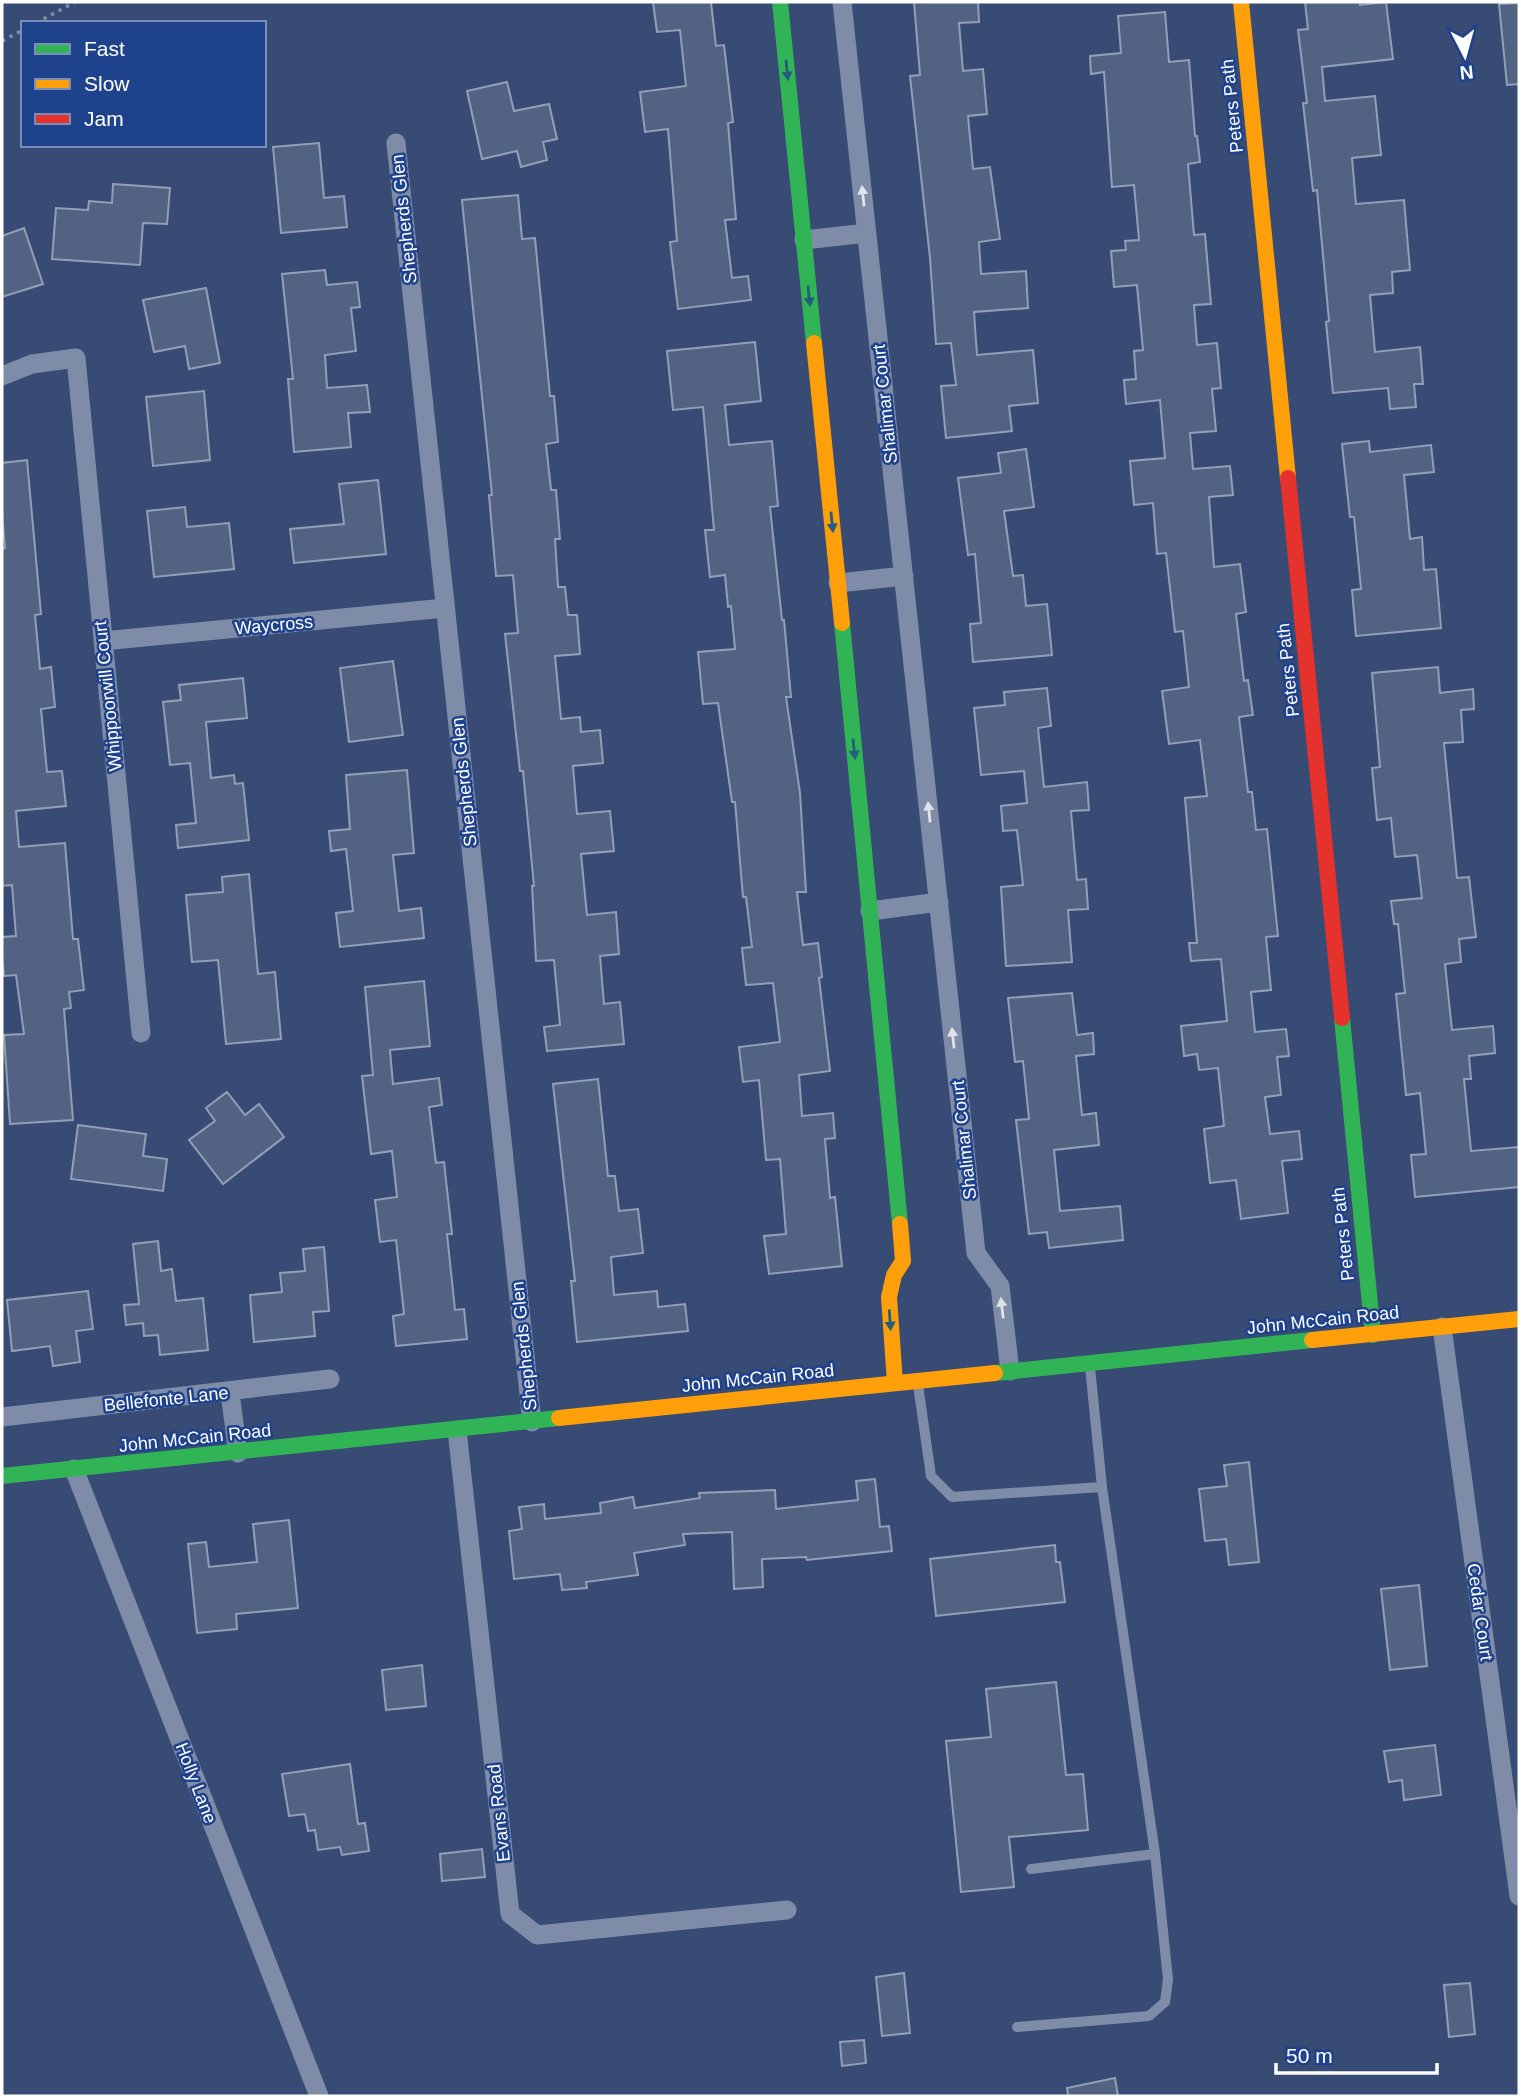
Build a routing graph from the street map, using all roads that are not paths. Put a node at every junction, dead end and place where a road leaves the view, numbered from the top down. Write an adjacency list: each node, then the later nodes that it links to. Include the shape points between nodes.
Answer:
1 (780, 2): 6 (street, one-way to 6)
2 (842, 2): 5 (street, Shalimar Court, one-way to 2)
3 (1241, 2): 17 (street, Peters Path)
4 (396, 143): 10 (street, Shepherds Glen)
5 (867, 233): 6 (street); 8 (street, Shalimar Court)
6 (804, 240): 9 (street, one-way to 9)
7 (2, 376): 11 (street, Whippoorwill Court, via 32,364 76,358)
8 (904, 576): 9 (street); 12 (street, Shalimar Court, one-way to 8)
9 (838, 583): 13 (street, one-way to 13)
10 (445, 608): 11 (street, Waycross); 25 (street, Shepherds Glen)
11 (103, 641): 14 (street, Whippoorwill Court)
12 (939, 902): 13 (street); 19 (street, Shalimar Court, one-way to 12, via 1000,1286 976,1252)
13 (870, 911): 22 (street, one-way to 22, via 903,1261 888,1297)
14 (141, 1033)
15 (1519, 1319): 16 (street, John McCain Road)
16 (1442, 1327): 17 (street, John McCain Road); 33 (street, Cedar Court)
17 (1373, 1335): 18 (street, John McCain Road)
18 (1090, 1363): 19 (street, John McCain Road); 30 (lane)
19 (1010, 1371): 21 (street, John McCain Road)
20 (330, 1380): 23 (street, Bellefonte Lane)
21 (918, 1381): 22 (street, John McCain Road); 30 (lane, via 931,1476 952,1497)
22 (895, 1383): 25 (street, John McCain Road)
23 (230, 1393): 24 (street, Bellefonte Lane); 27 (street)
24 (2, 1416)
25 (532, 1422): 26 (street, John McCain Road)
26 (457, 1430): 27 (street, John McCain Road); 34 (street, Evans Road, via 510,1914 537,1935)
27 (238, 1453): 28 (street, John McCain Road)
28 (74, 1469): 29 (street, John McCain Road); 36 (street, Holly Lane)
29 (2, 1476)
30 (1102, 1488): 31 (lane)
31 (1155, 1854): 32 (lane); 35 (lane, via 1168,1979 1165,2002 1149,2016)
32 (1031, 1869)
33 (1519, 1896)
34 (787, 1910)
35 (1017, 2027)
36 (319, 2096)

